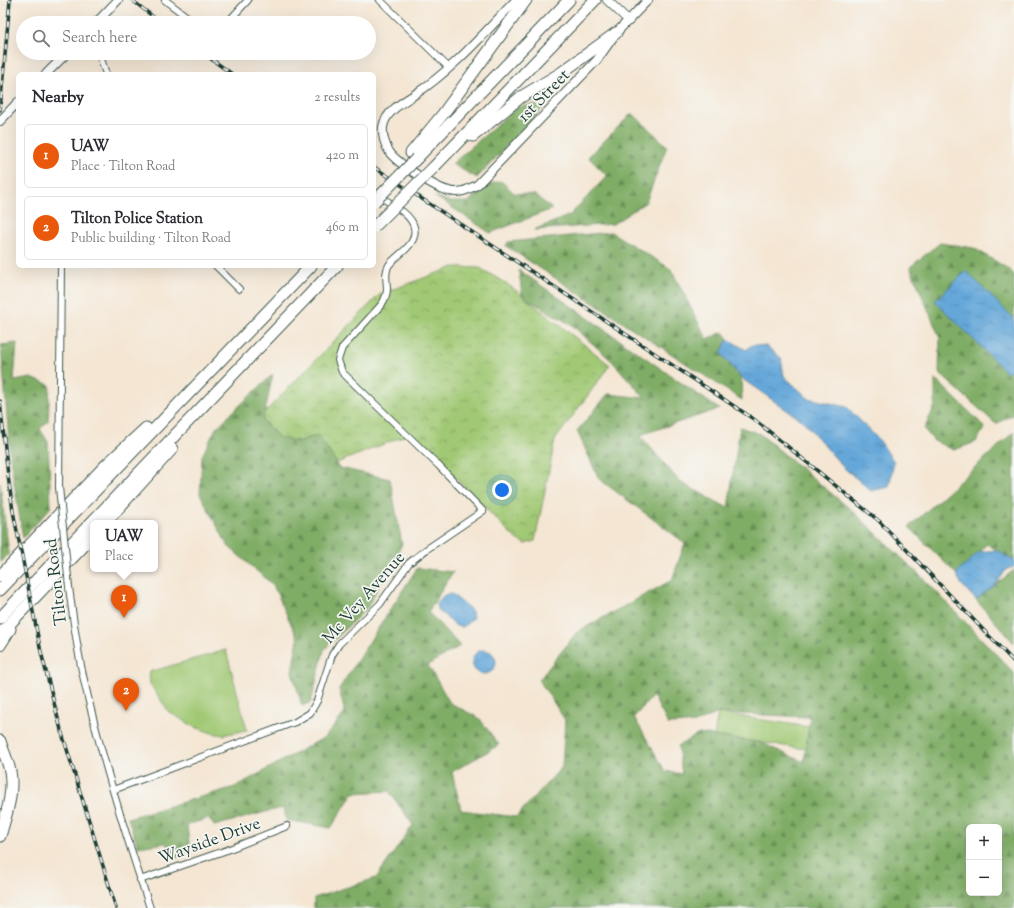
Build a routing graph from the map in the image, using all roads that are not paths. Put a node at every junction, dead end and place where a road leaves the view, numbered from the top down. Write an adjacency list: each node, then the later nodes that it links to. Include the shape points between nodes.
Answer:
1 (118, 0): 11 (street)
2 (165, 0): 12 (street)
3 (248, 0): 13 (street)
4 (516, 0): 18 (street)
5 (526, 0): 23 (highway)
6 (569, 0): 23 (highway)
7 (595, 0): 24 (highway)
8 (607, 0): 14 (street)
9 (648, 0): 14 (street, 1st Street)
10 (384, 1): 18 (street)
11 (103, 16)
12 (186, 16)
13 (233, 16)
14 (629, 21): 15 (street, 1st Street)
15 (616, 33): 18 (street, 1st Street, via 596,60 477,185 463,192 448,191 409,169 390,153 384,140 383,126 389,115 402,102); 24 (highway, via 562,72 520,97)
16 (60, 60): 19 (street)
17 (101, 60): 20 (street)
18 (450, 68)
19 (48, 72)
20 (105, 72)
21 (16, 104): 22 (street)
22 (2, 118)
23 (414, 155): 25 (highway); 27 (highway, bridge)
24 (442, 159): 28 (highway, bridge)
25 (376, 191)
26 (376, 194): 47 (street, Mc Vey Avenue, via 406,214 412,221 415,235 410,245 389,266 386,273 386,297 382,304 342,348 338,360 342,372 483,511 409,563 380,604 338,644 317,702 310,713 295,722)
27 (376, 200)
28 (376, 225)
29 (60, 268): 47 (street, Tilton Road, bridge, via 59,487 63,538 84,679)
30 (218, 268): 33 (street)
31 (308, 268): 35 (highway)
32 (335, 268): 34 (highway)
33 (239, 288)
34 (279, 327): 36 (highway); 37 (highway)
35 (204, 378): 40 (highway, via 106,465); 41 (highway)
36 (94, 520)
37 (108, 520)
38 (90, 524): 43 (highway)
39 (90, 539): 42 (highway)
40 (0, 576)
41 (0, 590)
42 (19, 615): 44 (highway); 45 (highway)
43 (0, 618)
44 (0, 634)
45 (0, 645)
46 (0, 741): 49 (highway, via 10,771 12,787)
47 (113, 790): 50 (street, Tilton Road)
48 (288, 826): 50 (street, Wayside Drive)
49 (0, 836)
50 (140, 880): 51 (street, Tilton Road)
51 (150, 908)

